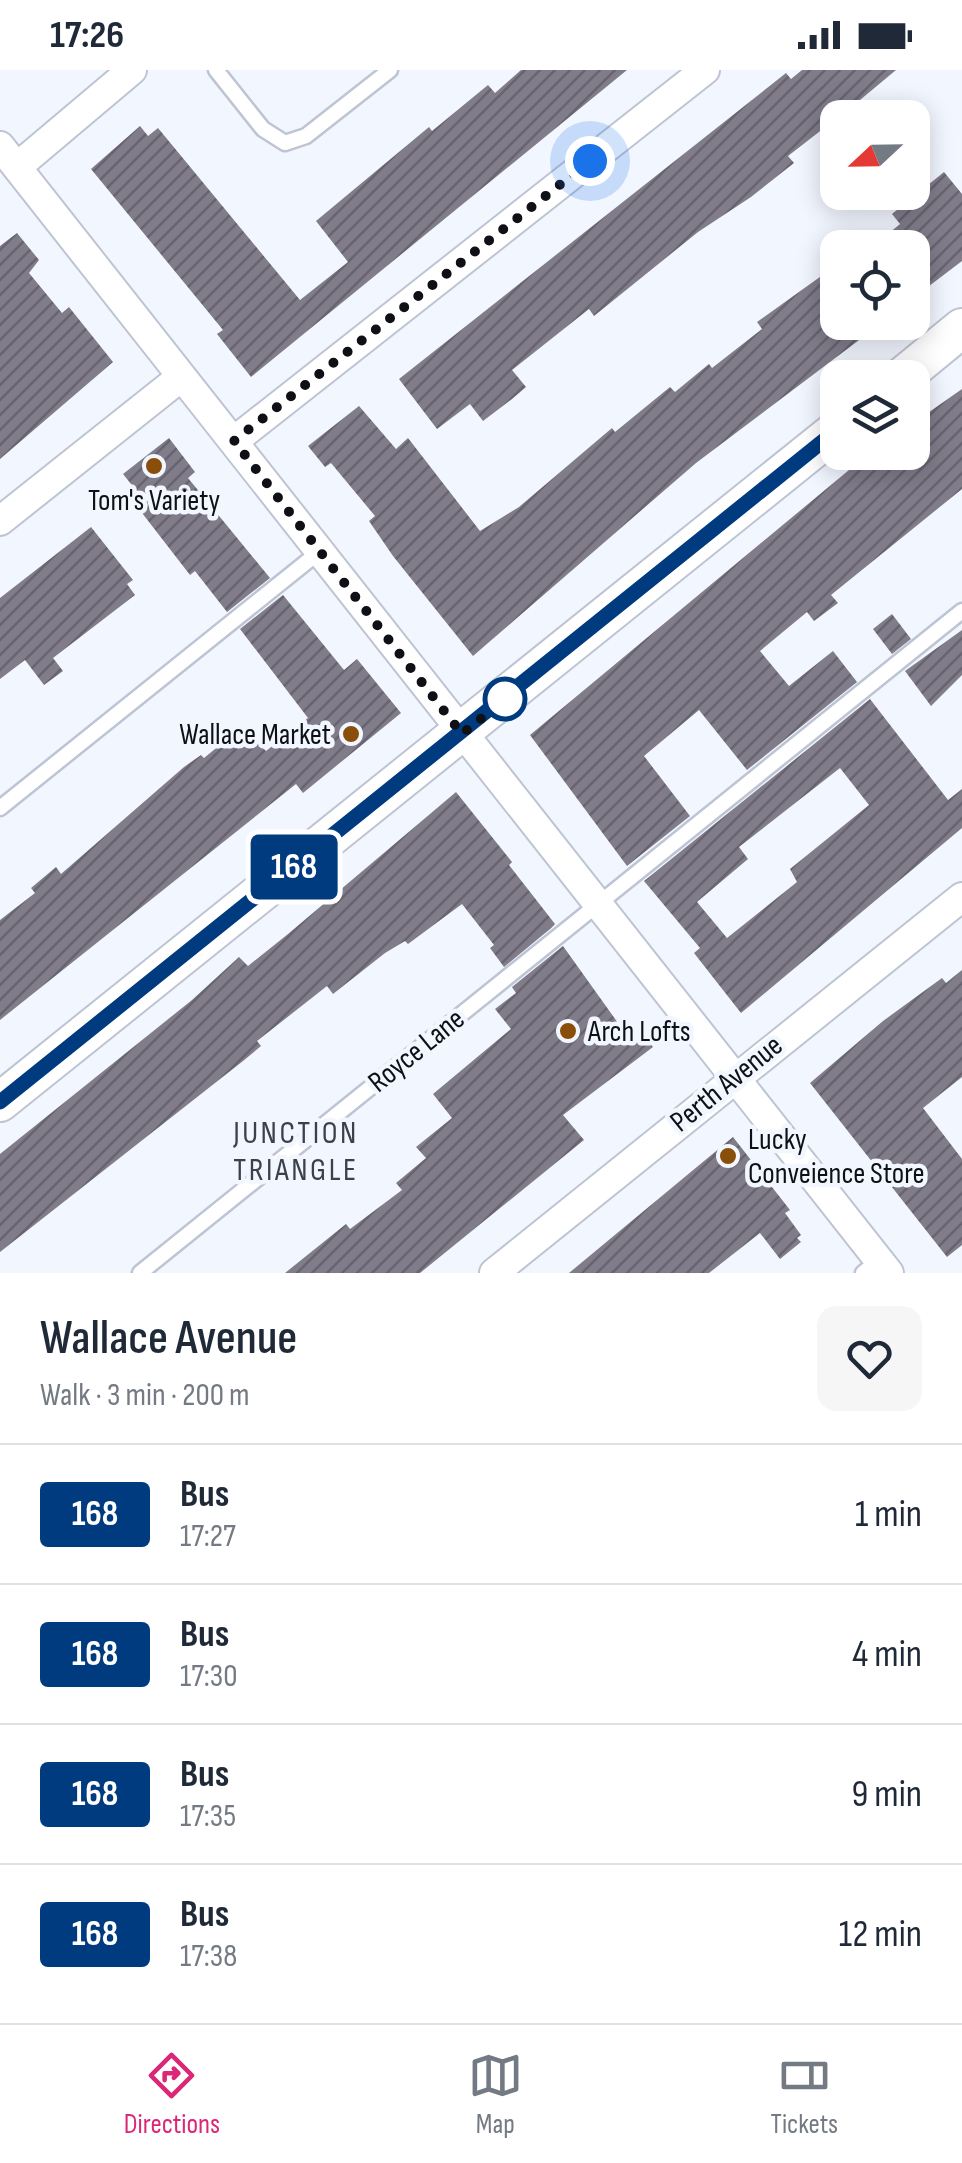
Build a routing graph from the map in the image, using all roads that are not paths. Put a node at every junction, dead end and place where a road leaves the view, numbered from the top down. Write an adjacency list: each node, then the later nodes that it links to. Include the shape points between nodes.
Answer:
1 (216, 70): 2 (lane, via 262,129 286,143 306,136)
2 (390, 70)
3 (705, 70): 9 (street)
4 (117, 75): 5 (street)
5 (8, 156): 8 (street)
6 (962, 328): 7 (street)
7 (923, 360)
8 (181, 377): 9 (street); 11 (street)
9 (234, 441): 12 (street)
10 (820, 444): 14 (street)
11 (0, 521)
12 (319, 552): 14 (street); 15 (lane)
13 (962, 611): 17 (lane, Royce Lane)
14 (462, 734): 17 (street); 19 (street)
15 (0, 808)
16 (962, 897): 18 (street, Perth Avenue)
17 (598, 903): 18 (street); 21 (lane, Royce Lane)
18 (735, 1076): 20 (street); 22 (street, Perth Avenue)
19 (0, 1102)
20 (877, 1269)
21 (140, 1273)
22 (494, 1273)

